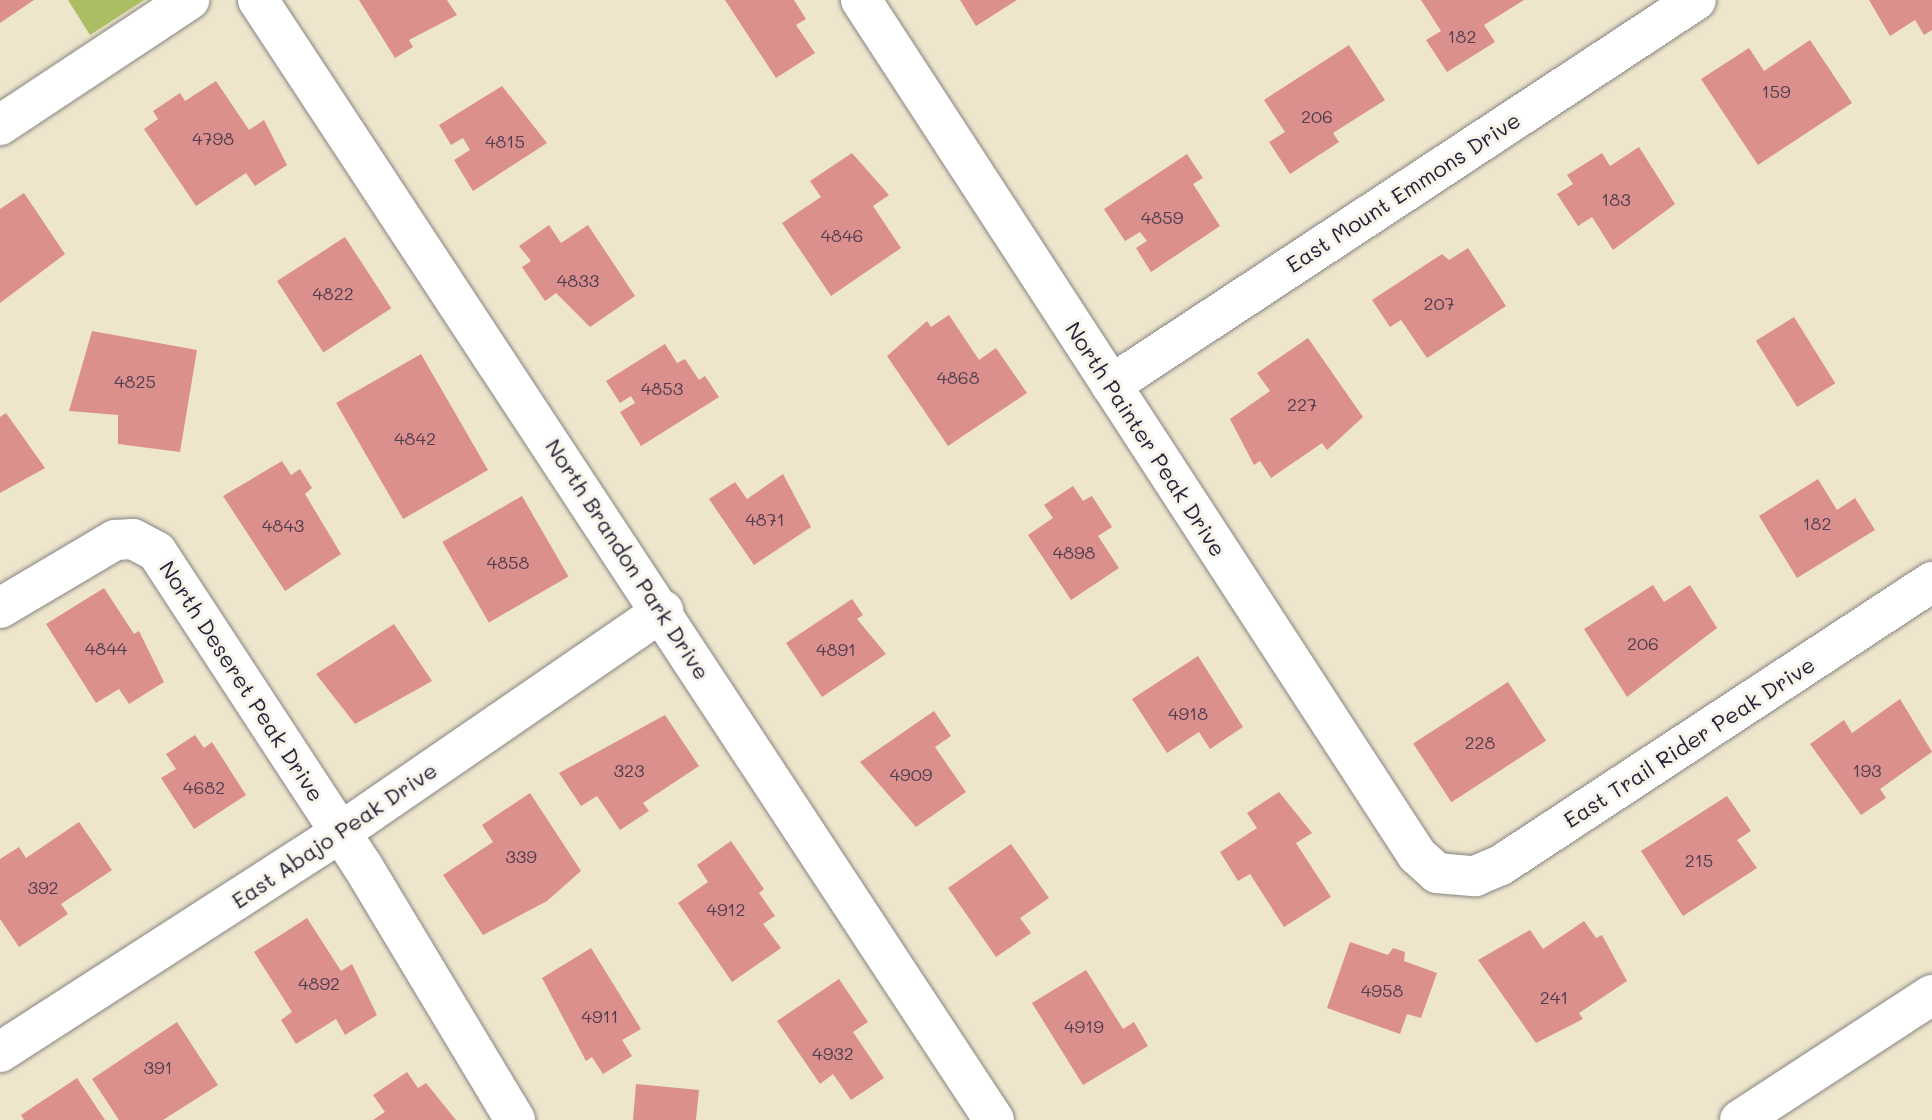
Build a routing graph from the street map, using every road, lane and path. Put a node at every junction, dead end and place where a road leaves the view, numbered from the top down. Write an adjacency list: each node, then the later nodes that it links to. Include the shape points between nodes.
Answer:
1 (189, 0): 5 (street)
2 (258, 0): 9 (street, North Brandon Park Drive)
3 (861, 0): 6 (street, North Painter Peak Drive)
4 (1696, 0): 6 (street, East Mount Emmons Drive)
5 (0, 125)
6 (1111, 385): 11 (street, North Painter Peak Drive, via 1417,855)
7 (1932, 582): 11 (street, East Trail Rider Peak Drive, via 1501,865 1475,876)
8 (0, 608): 10 (street, North Deseret Peak Drive, via 99,546 133,539 157,552)
9 (663, 611): 10 (street, East Abajo Peak Drive); 15 (street, North Brandon Park Drive)
10 (341, 832): 13 (street, East Abajo Peak Drive); 14 (street, North Deseret Peak Drive)
11 (1437, 873)
12 (1932, 995): 16 (street)
13 (0, 1052)
14 (515, 1120)
15 (994, 1120)
16 (1740, 1120)

